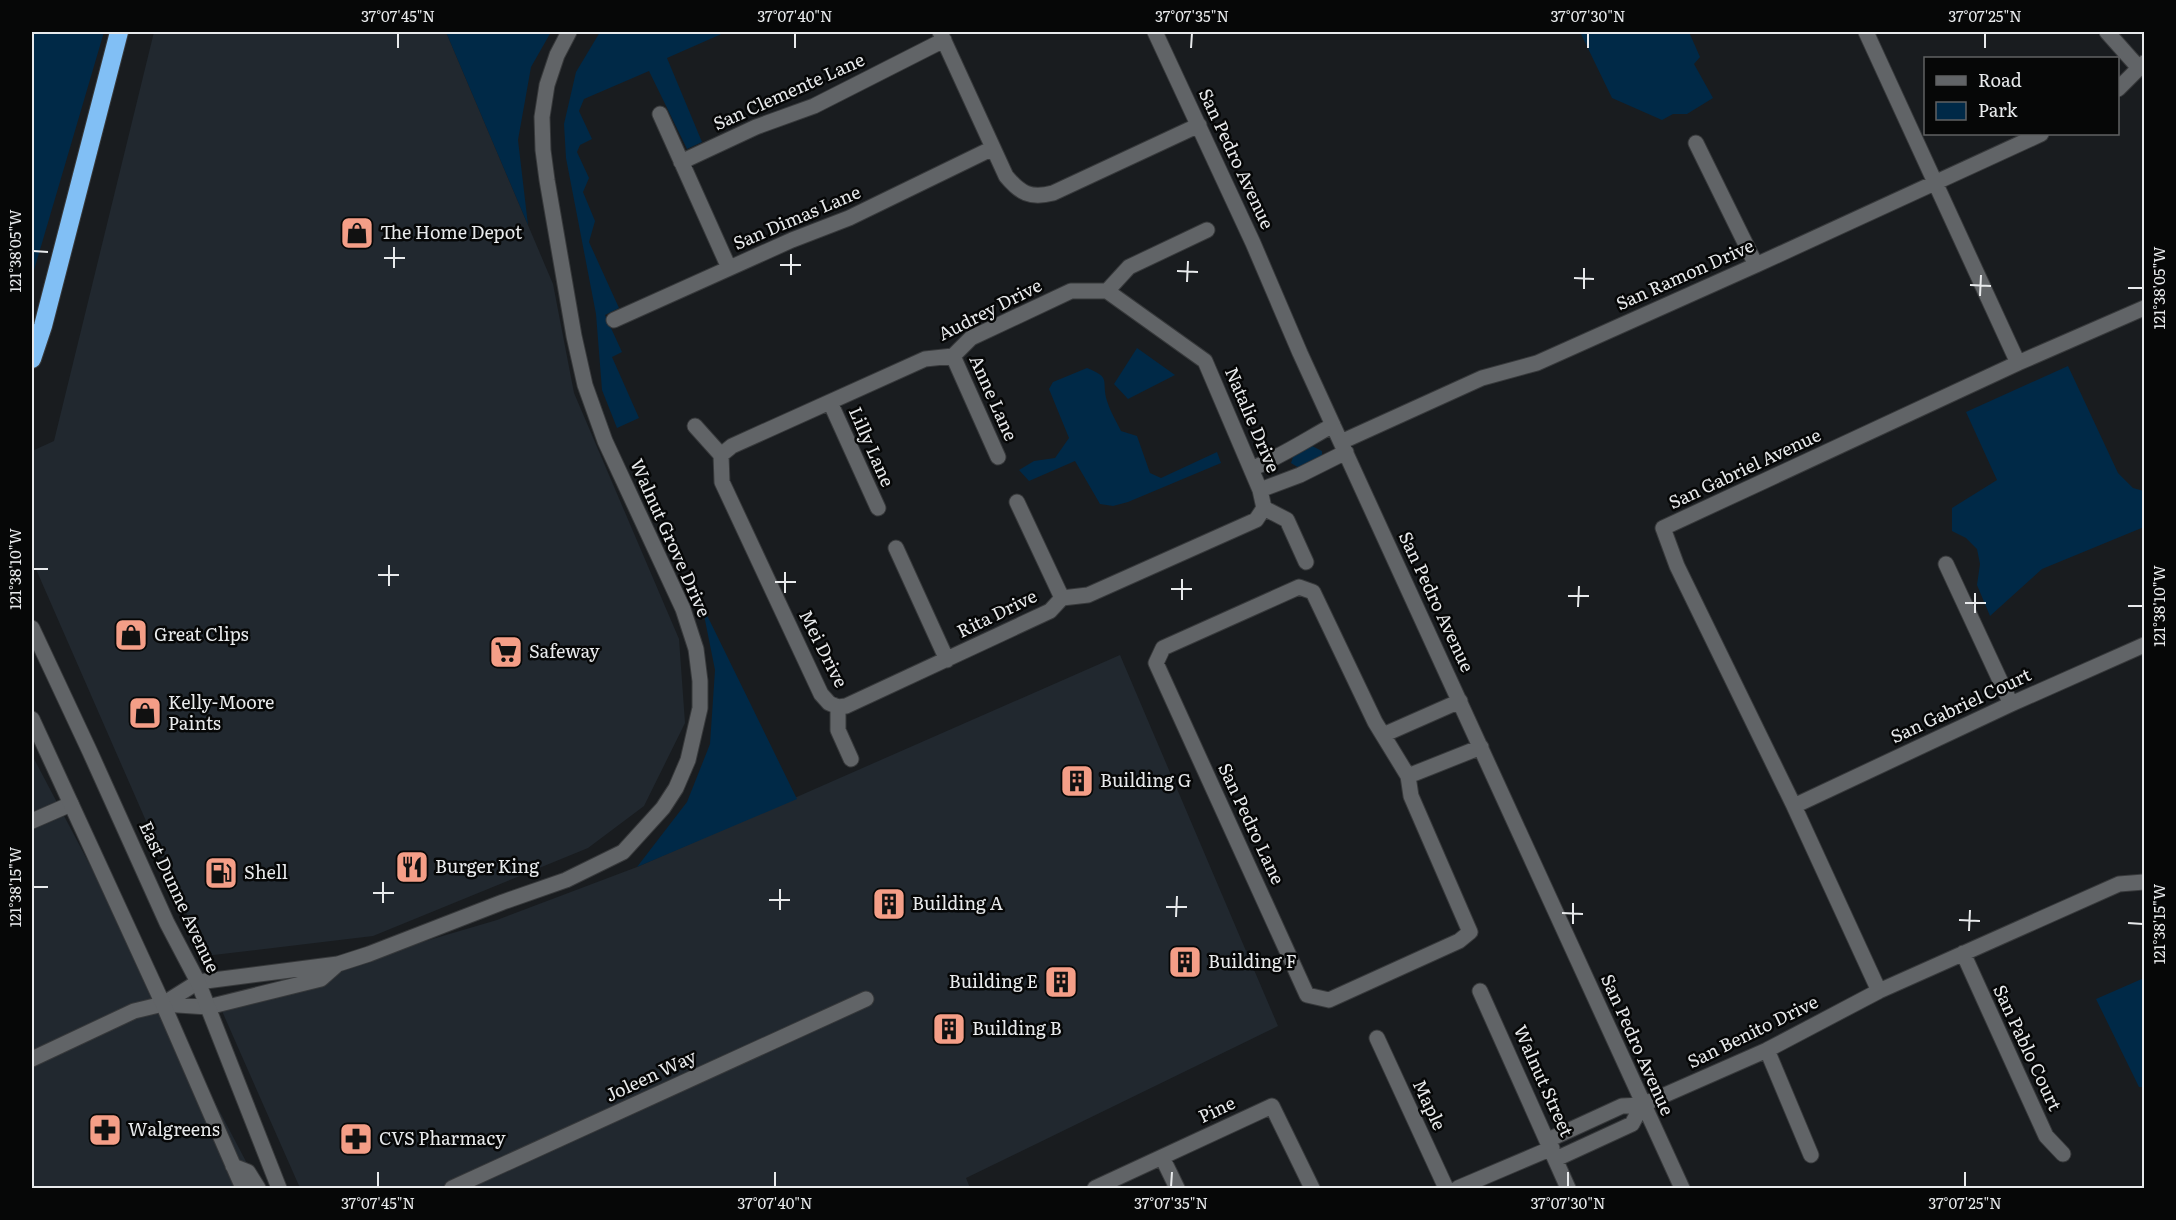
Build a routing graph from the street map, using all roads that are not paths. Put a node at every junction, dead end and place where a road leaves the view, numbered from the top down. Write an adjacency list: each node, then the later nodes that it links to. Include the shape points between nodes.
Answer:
1 (119, 32): 23 (highway)
2 (569, 32): 58 (street, Walnut Grove Drive, via 547,85 542,117 547,180 574,336 585,385 605,441 683,609 696,649 700,708 696,730 676,788 654,820 623,852 566,880)
3 (1155, 32): 10 (street, San Pedro Avenue)
4 (1866, 32): 15 (street)
5 (2107, 32): 7 (street)
6 (942, 36): 13 (street); 14 (street, San Clemente Lane, via 814,106 756,127)
7 (2142, 66): 8 (street)
8 (2119, 88)
9 (660, 114): 14 (street)
10 (1199, 125): 13 (street, via 1039,197 1018,191); 26 (street, San Pedro Avenue)
11 (2039, 135): 15 (street, San Ramon Drive)
12 (1696, 143): 17 (street)
13 (993, 148): 18 (street, San Dimas Lane, via 849,218)
14 (681, 162): 18 (street)
15 (1935, 183): 17 (street, San Ramon Drive); 24 (street)
16 (1207, 230): 19 (street, via 1129,267)
17 (1756, 265): 28 (street, San Ramon Drive, via 1537,363 1482,378)
18 (729, 268): 21 (street, San Dimas Lane)
19 (1107, 291): 22 (street, Audrey Drive, via 1071,291 971,338); 32 (street, Natalie Drive, via 1205,361)
20 (2145, 308): 24 (street, San Gabriel Avenue)
21 (614, 320)
22 (952, 356): 25 (street, Audrey Drive, via 925,359); 31 (street, Anne Lane)
23 (32, 359)
24 (2018, 363): 54 (street, San Gabriel Avenue, via 1663,528 1677,566)
25 (830, 402): 30 (street, Audrey Drive, via 732,446); 36 (street, Lilly Lane)
26 (1333, 425): 28 (street, San Pedro Avenue); 29 (street)
27 (695, 426): 30 (street)
28 (1344, 447): 33 (street, San Ramon Drive); 45 (street, San Pedro Avenue)
29 (1290, 448): 32 (street); 33 (street, via 1288,464)
30 (721, 455): 47 (street, Mei Drive, via 722,482 821,694)
31 (998, 457)
32 (1251, 469): 34 (street, Natalie Drive)
33 (1300, 475): 34 (street, San Ramon Drive)
34 (1260, 490): 37 (street, Natalie Drive)
35 (1017, 502): 41 (street)
36 (878, 508)
37 (1264, 508): 39 (street, via 1287,520); 41 (street, Rita Drive, via 1256,520 1088,595)
38 (896, 548): 44 (street)
39 (1306, 562)
40 (1946, 564): 46 (street)
41 (1062, 598): 44 (street, Rita Drive, via 1050,611)
42 (32, 628): 59 (street, East Dunne Avenue, via 167,923)
43 (2145, 645): 46 (street, San Gabriel Court)
44 (947, 660): 47 (street, Rita Drive)
45 (1460, 701): 49 (street); 50 (street, San Pedro Avenue)
46 (2011, 704): 54 (street, San Gabriel Court)
47 (838, 707): 51 (street, Mei Drive, via 838,730)
48 (32, 719): 53 (street)
49 (1383, 735): 52 (street, San Pedro Lane); 52 (street, San Pedro Lane, via 1313,592 1299,587 1163,648 1156,663 1307,994 1329,1000 1459,941 1470,932 1411,796)
50 (1481, 747): 52 (street); 68 (street, San Pedro Avenue)
51 (851, 759)
52 (1408, 776)
53 (71, 804): 55 (street); 63 (street)
54 (1794, 806): 61 (street, San Gabriel Avenue)
55 (32, 821)
56 (2145, 882): 57 (street, San Benito Drive, via 2119,884)
57 (1963, 953): 61 (street, San Benito Drive); 70 (street, San Pablo Court, via 2046,1136)
58 (338, 964): 59 (street, Walnut Grove Drive); 64 (street, Walnut Grove Drive, via 321,979)
59 (198, 982): 63 (street, Walnut Grove Drive); 64 (street, East Dunne Avenue)
60 (1480, 991): 69 (street, Walnut Street)
61 (1879, 991): 66 (street, San Benito Drive)
62 (866, 999): 77 (street, Joleen Way)
63 (164, 1004): 64 (street, Walnut Grove Drive); 67 (street, Walnut Grove Drive, via 134,1011); 73 (street)
64 (208, 1007): 76 (street, East Dunne Avenue)
65 (1377, 1038): 81 (street, Maple)
66 (1767, 1050): 68 (street, San Benito Drive); 71 (street)
67 (32, 1059)
68 (1642, 1105): 69 (street, San Benito Drive, via 1622,1106); 84 (street, San Pedro Avenue)
69 (1552, 1149): 82 (street, San Benito Drive); 83 (street, Walnut Street)
70 (2063, 1154)
71 (1811, 1155)
72 (1162, 1157): 78 (street, Pine); 79 (street); 80 (street, Pine, via 1272,1106)
73 (233, 1166): 74 (street); 75 (street, via 248,1172)
74 (243, 1188)
75 (258, 1188)
76 (279, 1188)
77 (452, 1188)
78 (1095, 1188)
79 (1177, 1188)
80 (1312, 1188)
81 (1446, 1188)
82 (1458, 1188)
83 (1568, 1188)
84 (1682, 1188)

